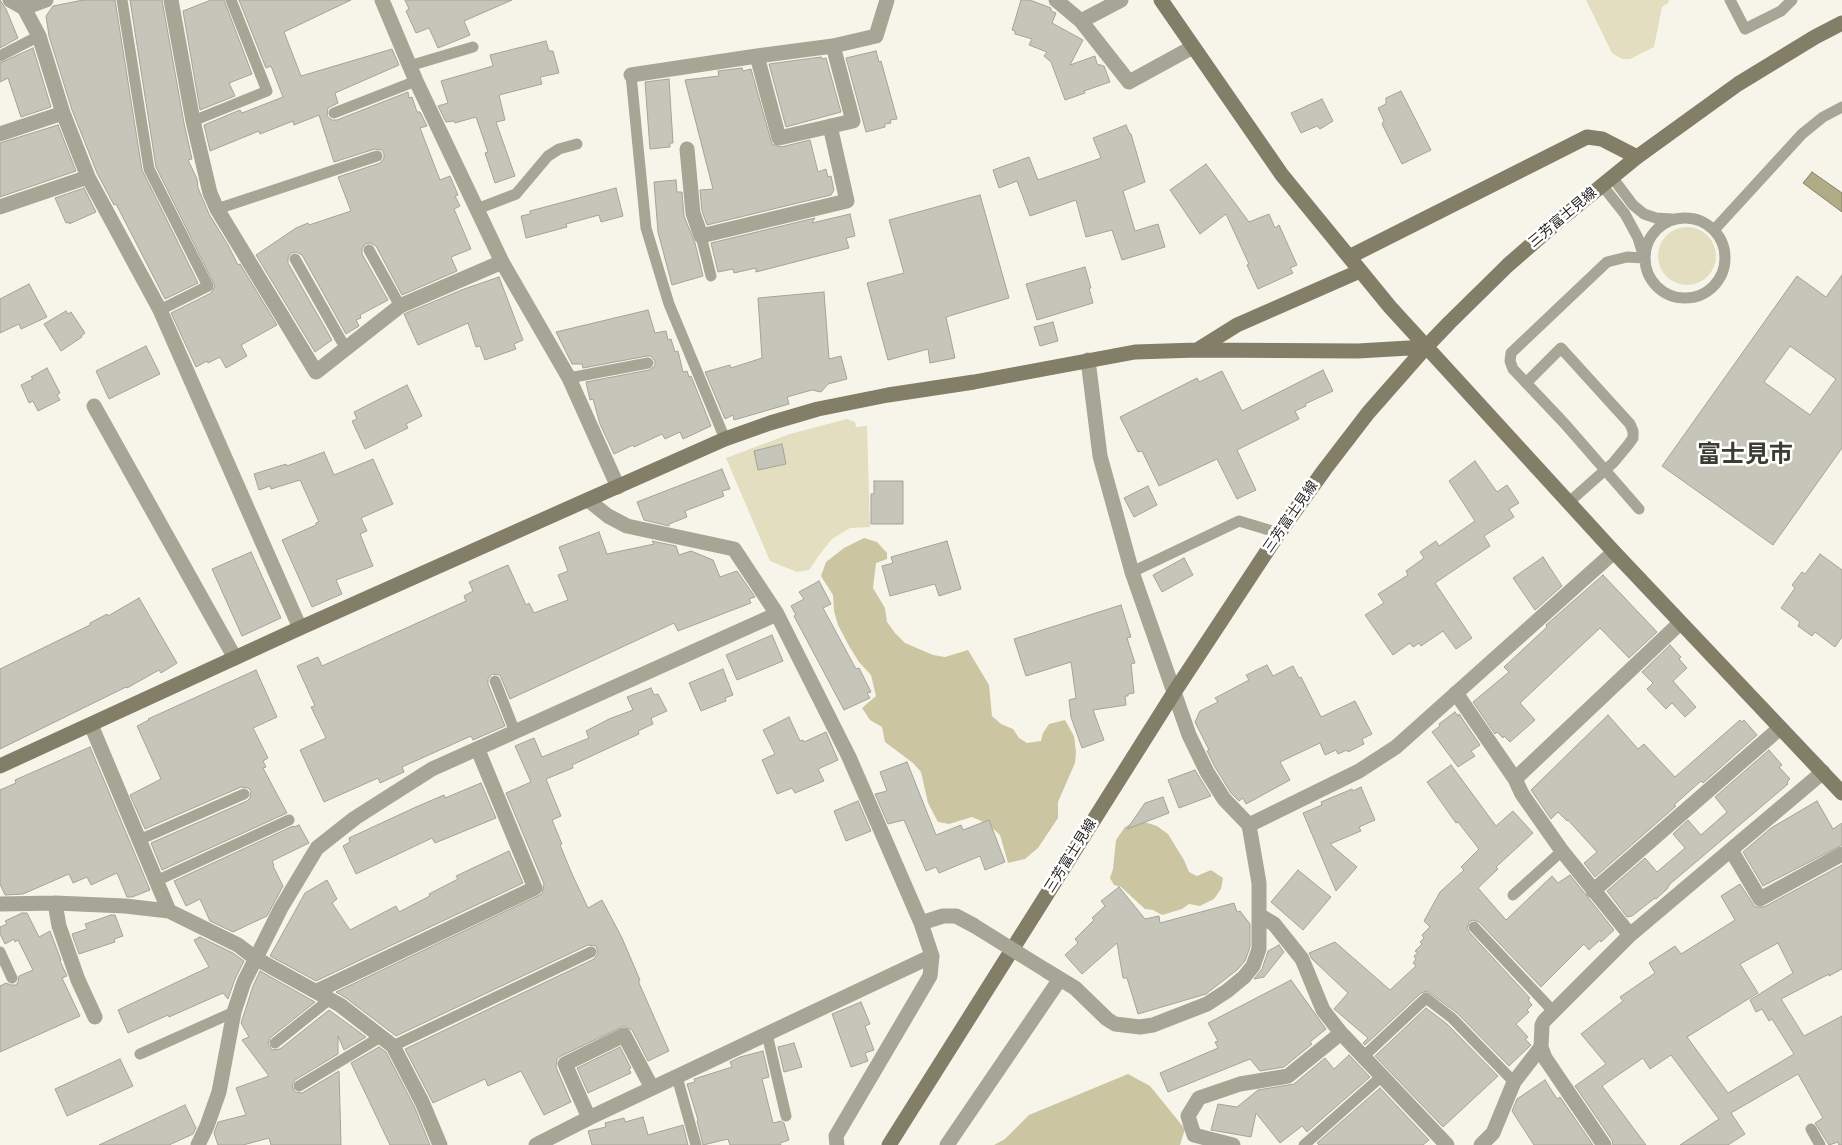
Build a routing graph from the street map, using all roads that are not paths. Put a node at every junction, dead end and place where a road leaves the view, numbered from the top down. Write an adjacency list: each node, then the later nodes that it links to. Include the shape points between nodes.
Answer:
1 (10, 0): 13 (street)
2 (46, 0): 13 (street)
3 (122, 0): 51 (lane, via 149,169 208,286)
4 (171, 0): 28 (street)
5 (231, 0): 28 (lane, via 267,91)
6 (382, 0): 22 (street)
7 (887, 0): 17 (street, via 876,36)
8 (1056, 0): 14 (street)
9 (1121, 0): 14 (street)
10 (1161, 0): 19 (street)
11 (1730, 0): 12 (lane, via 1745,29 1781,11)
12 (1792, 0)
13 (24, 8): 16 (street)
14 (1081, 21): 19 (street, via 1129,82)
15 (1842, 23): 34 (street, 三芳富士見線, via 1738,84)
16 (40, 36): 20 (lane); 26 (street)
17 (833, 46): 21 (street); 29 (street, via 853,121)
18 (473, 47): 22 (lane)
19 (1193, 47): 44 (street, via 1282,176)
20 (0, 56)
21 (756, 56): 23 (street); 29 (street, via 779,138)
22 (409, 66): 24 (street)
23 (631, 75): 60 (lane, via 646,228 668,304)
24 (416, 81): 27 (lane); 39 (street)
25 (1842, 107): 41 (lane, via 1802,134)
26 (63, 113): 30 (street); 35 (street)
27 (334, 113)
28 (193, 121): 38 (street, via 210,193)
29 (830, 126): 42 (street, via 847,201)
30 (0, 134)
31 (577, 144): 39 (lane, via 548,156 516,194)
32 (687, 149): 42 (street, via 693,213)
33 (377, 156): 38 (lane)
34 (1637, 156): 36 (street, 三芳富士見線); 44 (street, via 1602,139 1587,137)
35 (88, 177): 37 (street); 51 (street)
36 (1607, 181): 40 (lane, via 1644,214); 45 (lane, via 1638,238); 52 (street, 三芳富士見線, via 1508,265)
37 (0, 207)
38 (217, 209): 53 (street, via 316,372)
39 (477, 209): 47 (street)
40 (1674, 219): 41 (lane, via 1696,219); 45 (lane, via 1656,230)
41 (1714, 230): 45 (lane, via 1726,254 1725,267 1711,290 1700,296 1687,299 1662,292 1652,283)
42 (701, 236): 49 (lane)
43 (369, 250): 50 (lane)
44 (1349, 258): 48 (street)
45 (1644, 258): 58 (lane, via 1618,258 1607,262 1511,353 1513,369)
46 (295, 259): 53 (lane)
47 (502, 262): 50 (street); 57 (street)
48 (1360, 271): 52 (street); 54 (street, via 1237,325)
49 (711, 276)
50 (400, 306): 53 (street)
51 (160, 310): 71 (street)
52 (1426, 347): 54 (street); 64 (street); 66 (street, 三芳富士見線, via 1368,413)
53 (346, 349)
54 (1197, 350): 55 (street, via 1135,352)
55 (1088, 360): 60 (street, via 818,409); 68 (street, via 1100,456)
56 (648, 363): 57 (lane)
57 (569, 378): 62 (street)
58 (1526, 383): 61 (lane); 61 (lane, via 1561,348 1630,424 1633,438)
59 (94, 406): 72 (street)
60 (725, 439): 62 (street)
61 (1604, 470): 64 (lane); 65 (lane)
62 (618, 488): 63 (street)
63 (588, 500): 69 (street, via 627,526 734,549); 71 (street)
64 (1568, 503): 67 (street)
65 (1639, 508)
66 (1279, 534): 68 (lane, via 1239,521); 74 (street, 三芳富士見線)
67 (1614, 552): 70 (street); 75 (street)
68 (1132, 572): 74 (street)
69 (776, 614): 78 (street); 98 (street, via 849,757)
70 (1680, 623): 77 (street); 82 (street)
71 (300, 628): 72 (street)
72 (235, 658): 76 (street)
73 (495, 681): 78 (lane)
74 (1175, 691): 86 (street, via 1189,735 1207,772 1224,800); 131 (street, 三芳富士見線)
75 (1456, 692): 82 (street); 86 (street, via 1396,747 1360,771)
76 (91, 725): 80 (street); 87 (street)
77 (1780, 728): 81 (street); 92 (street)
78 (515, 732): 79 (street)
79 (478, 750): 104 (street, via 432,769 388,795 317,848); 107 (street, via 535,888)
80 (0, 766)
81 (1823, 772): 83 (street); 88 (street)
82 (1515, 779): 89 (street)
83 (1842, 793)
84 (244, 794): 87 (lane)
85 (288, 820): 91 (lane)
86 (1249, 825): 97 (street, via 1259,883)
87 (139, 840): 91 (street)
88 (1731, 850): 90 (street, via 1760,899); 100 (street)
89 (1562, 851): 92 (street); 93 (lane)
90 (1842, 854)
91 (156, 882): 96 (street)
92 (1592, 891): 100 (street)
93 (1513, 895)
94 (56, 903): 95 (street); 96 (street); 110 (street, via 59,926 74,971)
95 (0, 904)
96 (169, 912): 104 (street, via 238,945)
97 (1259, 915): 105 (street, via 1259,948 1253,966 1244,977 1207,1004 1153,1025 1115,1024 1075,988); 111 (street, via 1274,924 1302,959 1324,1010)
98 (920, 922): 103 (street); 105 (street, bridge, via 956,916)
99 (1474, 927): 108 (lane)
100 (1630, 935): 108 (street)
101 (0, 952): 106 (lane)
102 (591, 952): 113 (lane)
103 (932, 956): 112 (street); 130 (street, via 930,976 836,1136)
104 (255, 958): 107 (street); 109 (street)
105 (1054, 975): 132 (street)
106 (12, 978)
107 (324, 995): 113 (street); 114 (lane)
108 (1553, 1011): 115 (street, via 1542,1025)
109 (234, 1012): 116 (lane); 126 (street, via 219,1092)
110 (95, 1017)
111 (1341, 1033): 117 (street); 133 (street, via 1288,1076 1240,1084 1200,1098 1188,1116 1194,1135)
112 (767, 1034): 119 (street); 123 (lane)
113 (388, 1041): 121 (lane); 127 (street, via 422,1102)
114 (275, 1043)
115 (1541, 1047): 120 (street); 137 (street, via 1545,1058)
116 (140, 1054)
117 (1364, 1056): 118 (street); 120 (lane, via 1426,998 1452,1018)
118 (1382, 1076): 134 (lane); 135 (street)
119 (677, 1077): 122 (street); 129 (lane)
120 (1514, 1082): 136 (street, via 1493,1133)
121 (299, 1086)
122 (652, 1088): 124 (street); 124 (street, via 624,1035 565,1064)
123 (786, 1116)
124 (589, 1118): 128 (street)
125 (1811, 1129): 138 (lane)
126 (198, 1145)
127 (440, 1145)
128 (536, 1145)
129 (696, 1145)
130 (837, 1145)
131 (890, 1145)
132 (947, 1145)
133 (1233, 1145)
134 (1304, 1145)
135 (1447, 1145)
136 (1481, 1145)
137 (1604, 1145)
138 (1820, 1145)

